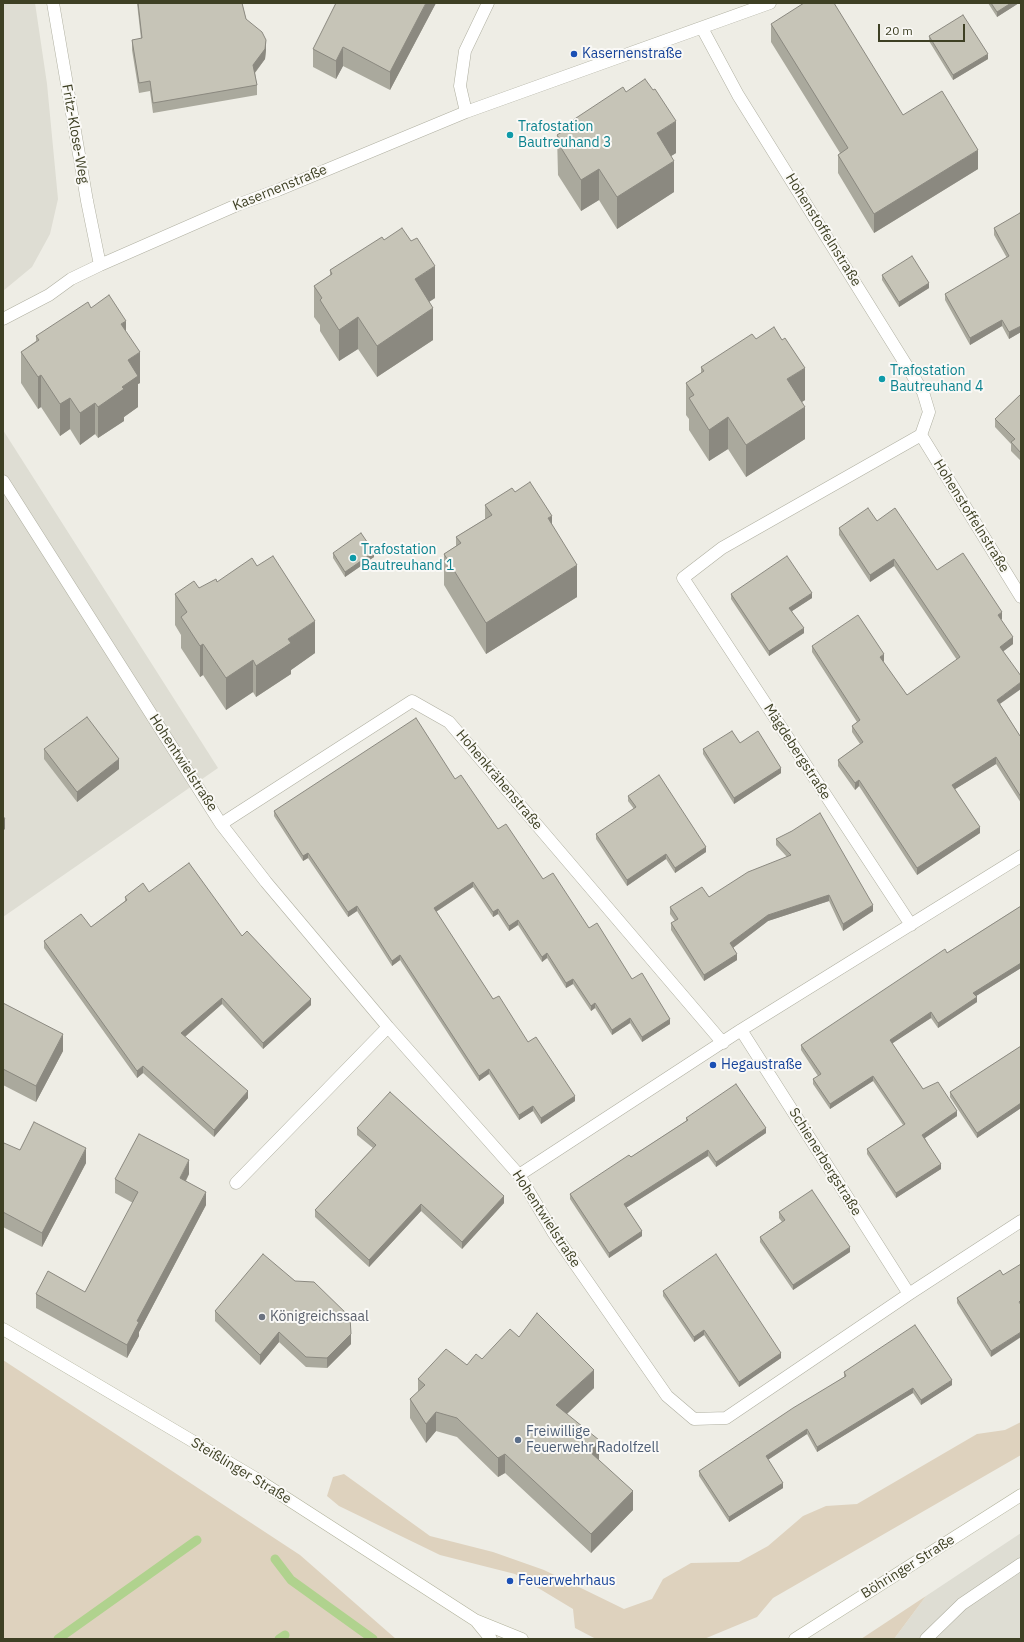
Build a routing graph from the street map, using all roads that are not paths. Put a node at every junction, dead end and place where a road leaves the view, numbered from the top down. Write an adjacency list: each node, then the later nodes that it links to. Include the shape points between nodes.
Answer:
1 (53, 3): 6 (street, Fritz-Klose-Weg)
2 (488, 3): 5 (street, via 465,51 460,86)
3 (770, 3): 4 (street, Kasernenstraße)
4 (702, 28): 5 (street, Kasernenstraße); 8 (street, Hohenstoffelnstraße, via 738,95 923,392 928,412)
5 (466, 112): 6 (street, Kasernenstraße, via 237,205)
6 (100, 265): 7 (street, Kasernenstraße)
7 (3, 319)
8 (921, 435): 10 (street, Hohenstoffelnstraße); 13 (street, Mägdebergstraße, via 722,548 684,578)
9 (3, 480): 11 (street, Hohentwielstraße)
10 (1021, 597)
11 (222, 824): 14 (street, Hohentwielstraße, via 266,882); 16 (street, Hohenkrähenstraße, via 412,701 449,722)
12 (1021, 856): 13 (street)
13 (911, 925): 15 (street)
14 (388, 1027): 17 (street, Hohentwielstraße); 18 (street)
15 (741, 1030): 16 (street); 20 (street, Schienerbergstraße)
16 (723, 1043): 17 (street)
17 (519, 1175): 20 (street, Hohentwielstraße, via 553,1232 667,1396 694,1419 726,1418)
18 (236, 1183)
19 (1021, 1221): 20 (street)
20 (909, 1294)
21 (3, 1328): 24 (street, Steißlinger Straße, via 255,1478)
22 (1021, 1495): 25 (street, Böhringer Straße)
23 (1021, 1564): 28 (street, via 962,1604)
24 (475, 1620): 26 (street); 27 (street)
25 (795, 1638)
26 (491, 1639)
27 (522, 1639)
28 (926, 1639)

